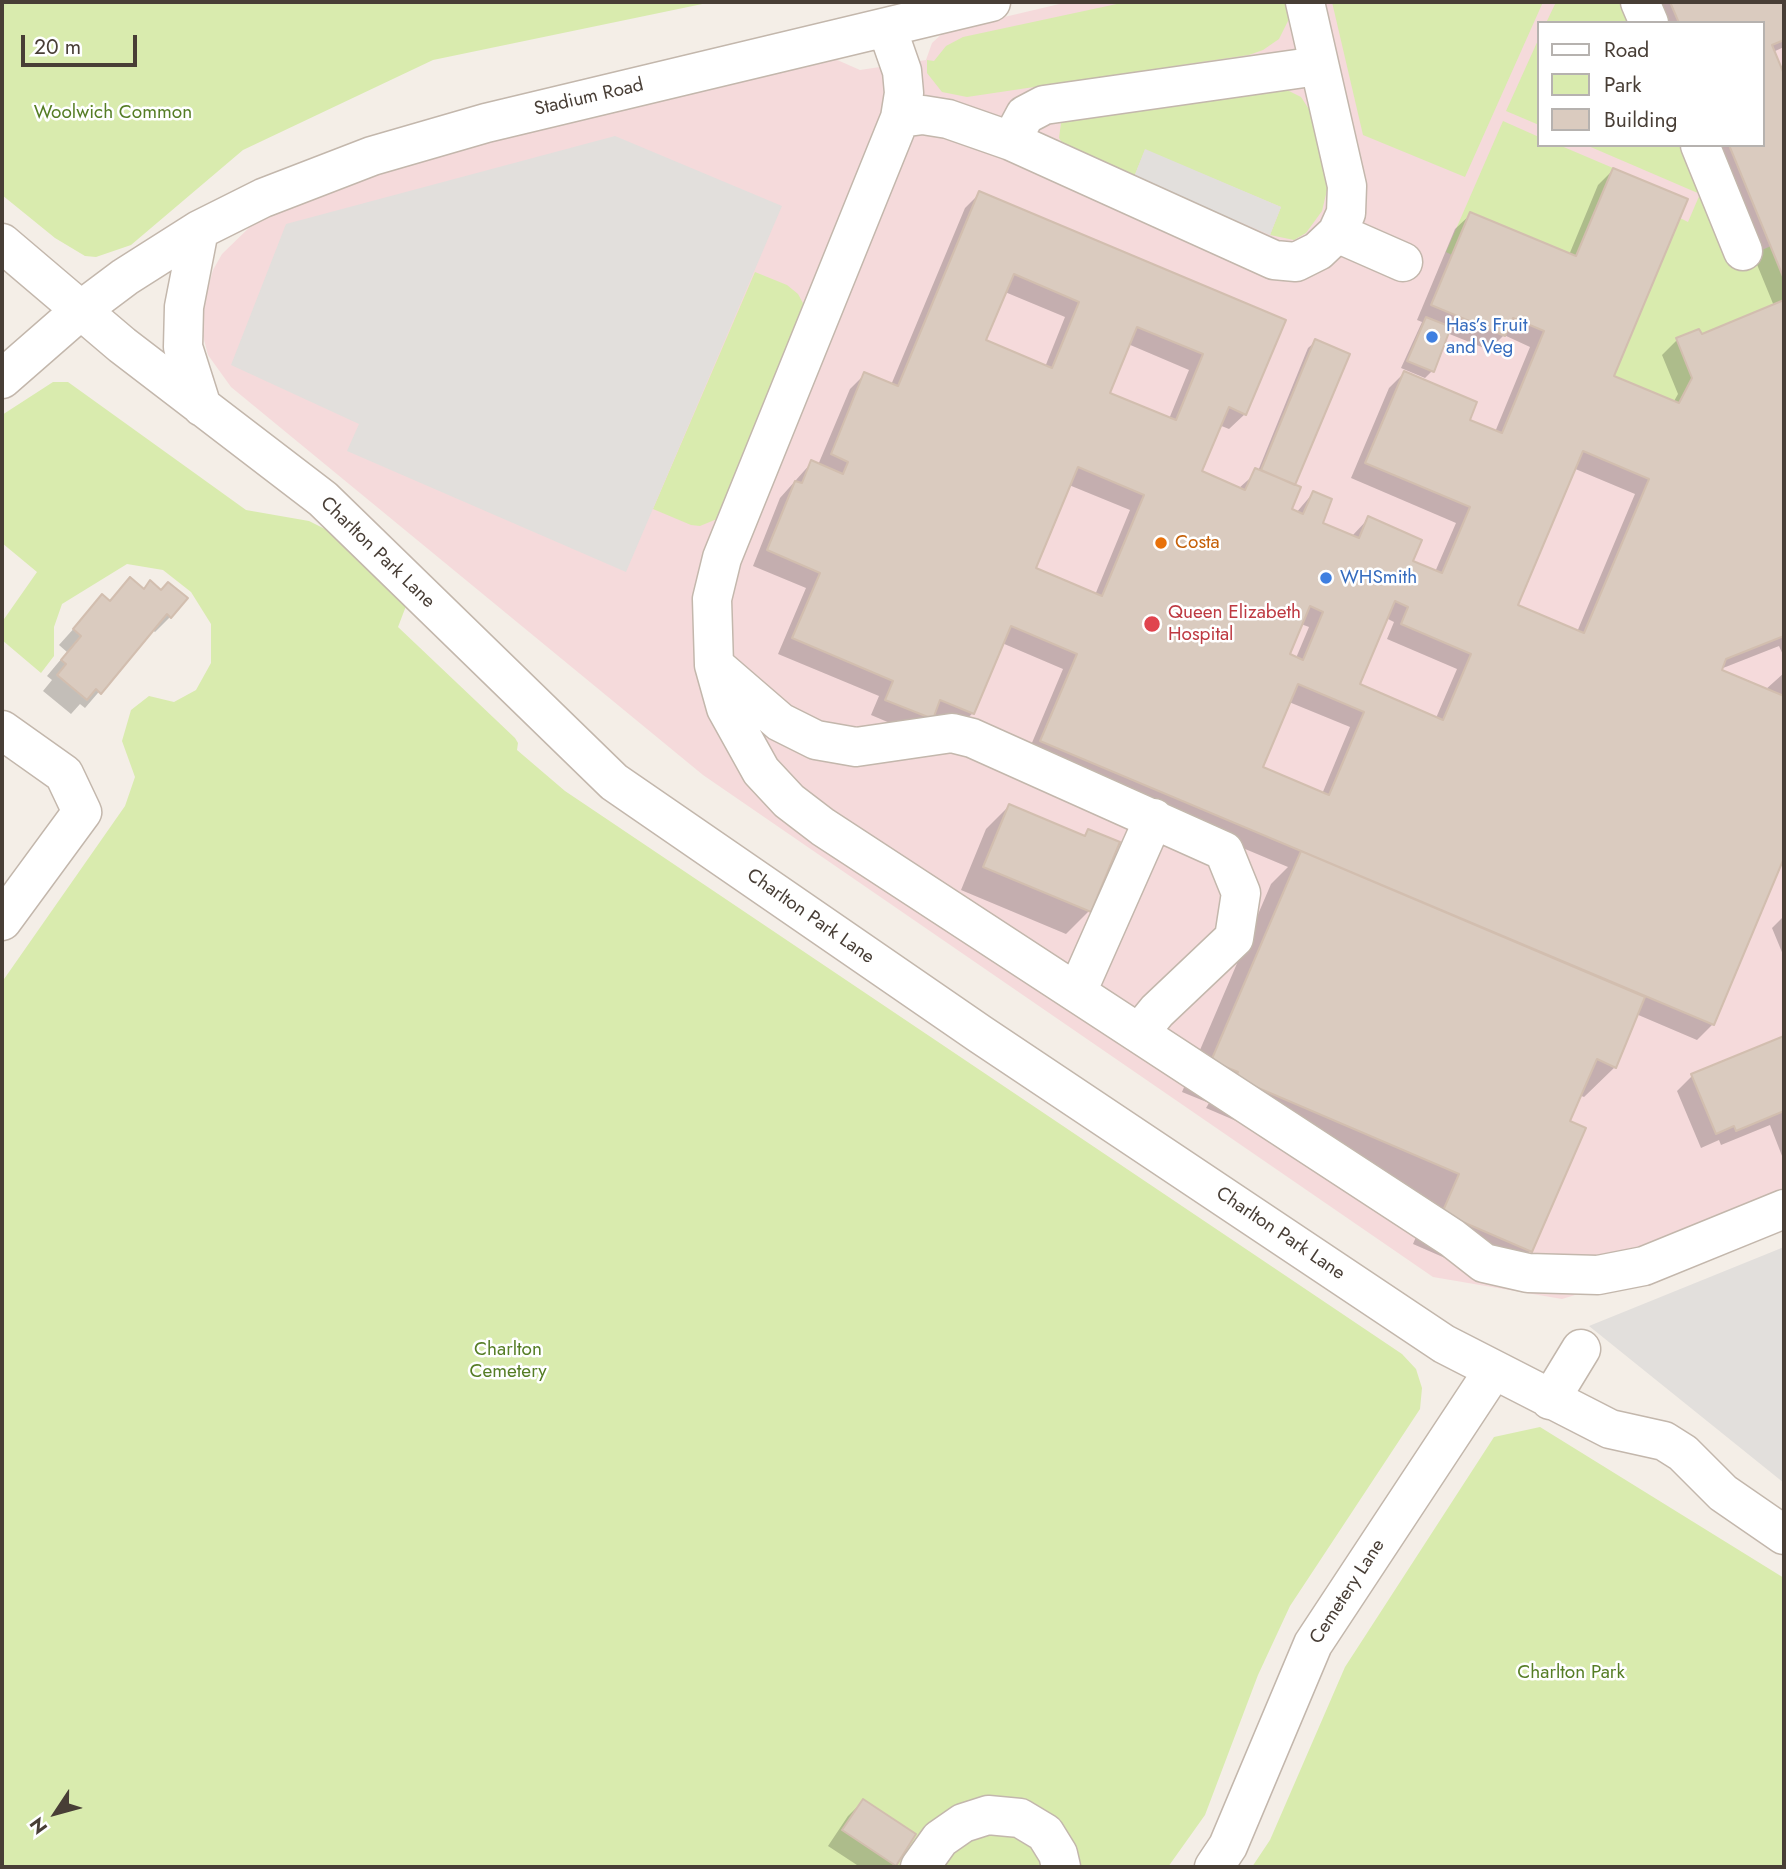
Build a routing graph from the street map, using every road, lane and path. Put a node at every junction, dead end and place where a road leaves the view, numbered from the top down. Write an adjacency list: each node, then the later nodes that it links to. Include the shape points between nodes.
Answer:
1 (991, 2): 5 (street, Stadium Road)
2 (1305, 2): 6 (street)
3 (1640, 2): 4 (street)
4 (1648, 21)
5 (887, 28): 7 (street, via 902,71); 10 (street, Stadium Road, via 486,123 372,156 263,198)
6 (1318, 66): 8 (street, via 1044,105 1024,114); 11 (street, via 1347,186 1346,213)
7 (900, 118): 8 (street, via 948,119); 18 (street, via 722,558 712,600)
8 (1011, 141): 11 (street, via 1274,260 1296,262 1318,251)
9 (1701, 147): 13 (street)
10 (199, 230): 15 (street, Stadium Road); 17 (street, via 184,307 183,348)
11 (1336, 233): 14 (street)
12 (2, 243): 15 (street, Charlton Park Lane)
13 (1743, 251)
14 (1403, 262)
15 (81, 310): 16 (street, Stadium Road); 17 (street, Charlton Park Lane)
16 (2, 379)
17 (202, 407): 26 (street, Charlton Park Lane, via 323,499 614,782 1003,1050 1444,1344)
18 (714, 665): 20 (street, via 780,722 816,740 856,747 952,733); 22 (street, via 739,737 761,771 789,801)
19 (2, 730): 21 (street, via 64,774 82,812)
20 (1154, 817): 22 (street); 23 (street, via 1224,851 1241,893 1234,938)
21 (2, 921)
22 (1077, 992): 23 (street)
23 (1139, 1034): 24 (street, via 1484,1263 1528,1273 1598,1275 1644,1266)
24 (1784, 1209)
25 (1581, 1349): 27 (street)
26 (1493, 1371): 27 (street, Charlton Park Lane); 31 (street, Cemetery Lane, via 1313,1644 1228,1846)
27 (1550, 1399): 28 (street, Charlton Park Lane, via 1610,1429 1664,1441 1683,1453 1723,1493)
28 (1779, 1522)
29 (920, 1867): 30 (street, via 940,1839 963,1823 988,1815 1020,1818 1045,1833)
30 (1061, 1867)
31 (1214, 1867)

